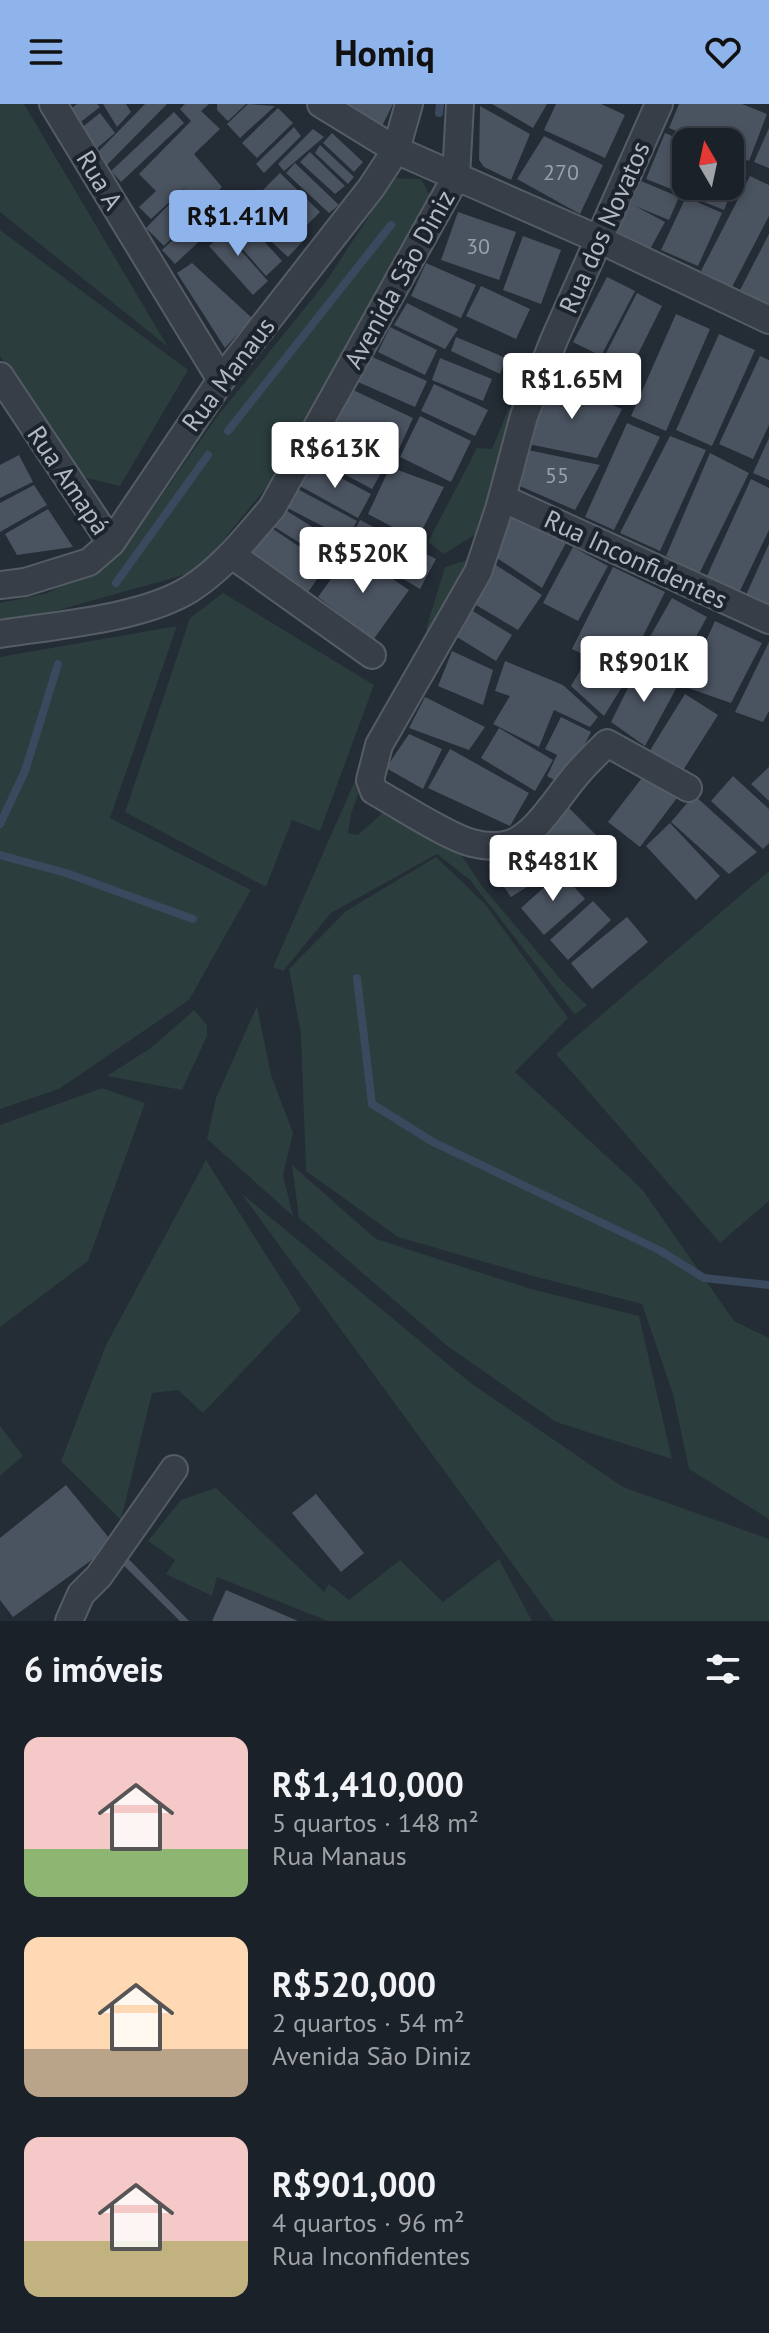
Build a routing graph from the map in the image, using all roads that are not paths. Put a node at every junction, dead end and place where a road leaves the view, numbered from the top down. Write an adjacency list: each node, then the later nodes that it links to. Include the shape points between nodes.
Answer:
1 (53, 104): 11 (street, Rua A)
2 (321, 104): 6 (street)
3 (409, 104): 6 (street, Rua Manaus)
4 (460, 104): 7 (street, Avenida São Diniz)
5 (659, 104): 8 (street, Rua dos Novatos)
6 (396, 150): 7 (street); 11 (street, Rua Manaus)
7 (456, 177): 8 (street); 14 (street, Avenida São Diniz, via 272,508)
8 (598, 239): 9 (street); 12 (street, Rua dos Novatos, via 524,416)
9 (769, 320)
10 (0, 376): 13 (street, Rua Amapá)
11 (221, 380): 13 (street, Rua Manaus)
12 (502, 498): 16 (street, Rua Inconfidentes); 19 (street, Rua dos Novatos, via 478,572 379,745 370,780 374,791 470,843 489,846 510,844 522,836 607,743)
13 (111, 543): 15 (street, Rua Manaus, via 89,562)
14 (232, 555): 17 (street, Avenida São Diniz, via 189,589 146,609); 18 (street)
15 (0, 585)
16 (769, 620)
17 (0, 634)
18 (372, 655)
19 (688, 788)
20 (174, 1469): 21 (street, via 81,1594)
21 (69, 1621)

